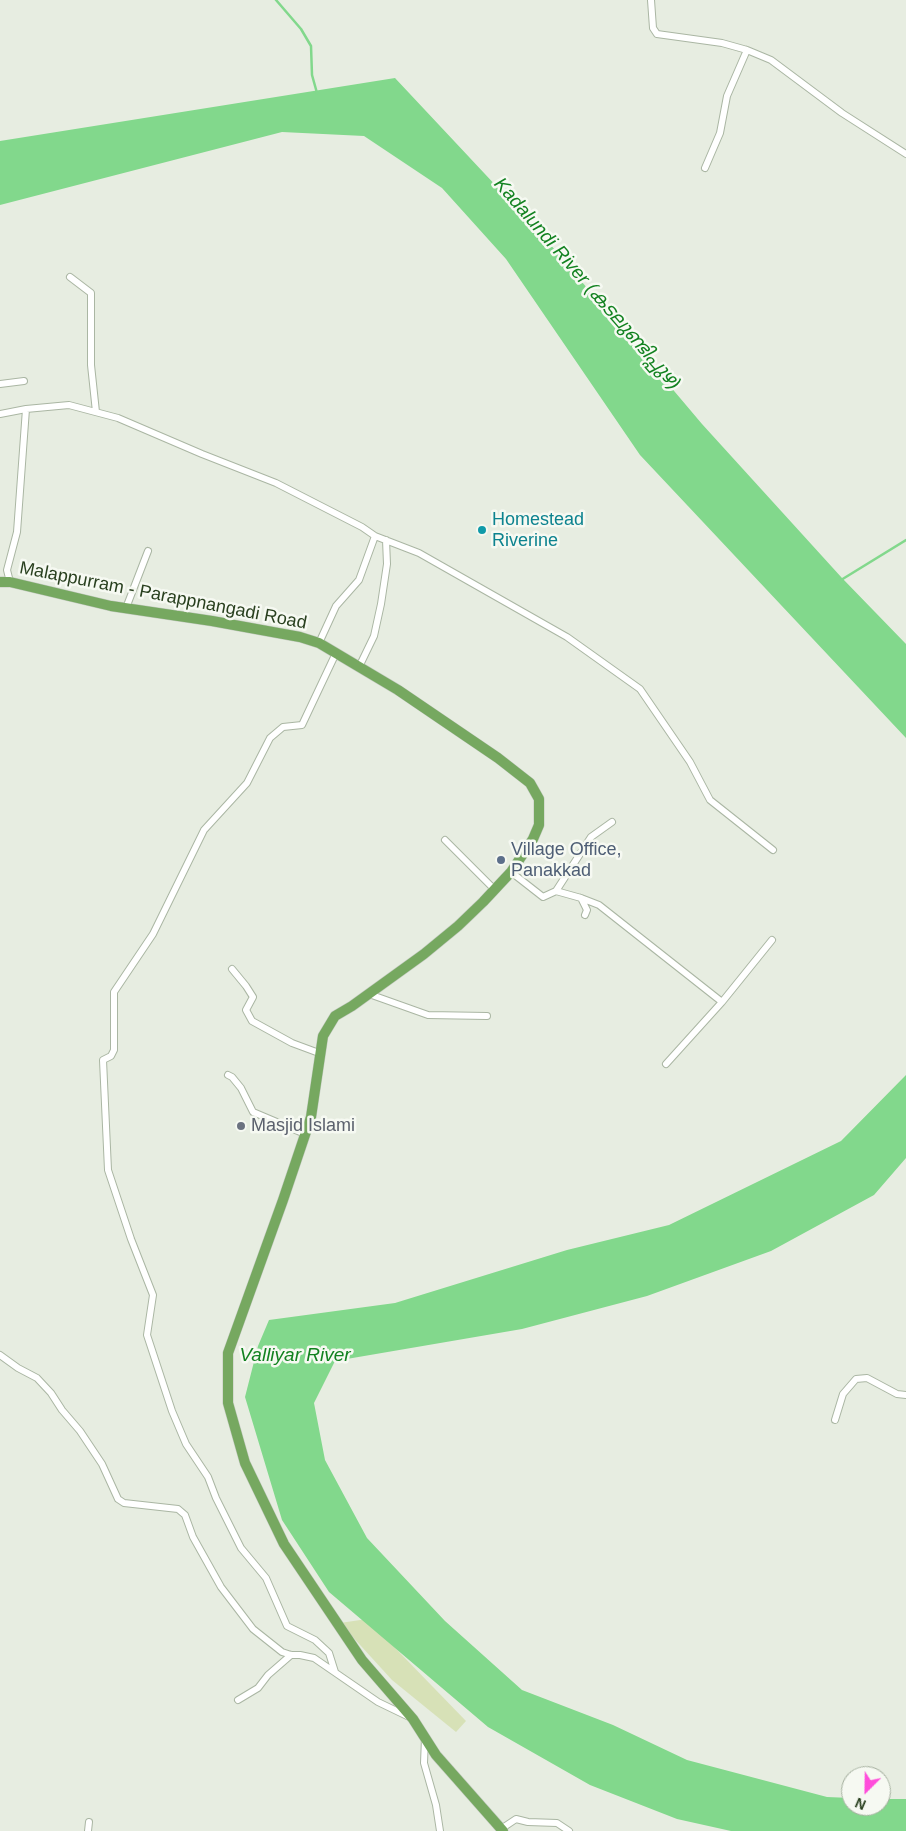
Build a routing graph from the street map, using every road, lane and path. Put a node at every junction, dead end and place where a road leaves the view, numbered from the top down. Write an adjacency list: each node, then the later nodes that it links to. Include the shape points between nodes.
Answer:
1 (651, 0): 2 (street, via 656,34 722,43)
2 (746, 50): 3 (street, via 771,60 842,114); 4 (street, via 727,96 720,133)
3 (906, 154)
4 (706, 168)
5 (70, 277): 9 (street, via 91,293 91,365)
6 (24, 381): 7 (street)
7 (0, 384)
8 (26, 409): 9 (street, via 69,405); 10 (street); 14 (street, via 17,532)
9 (96, 412): 11 (street, via 276,483)
10 (0, 414)
11 (375, 536): 12 (street); 16 (street, via 359,580 336,606)
12 (386, 540): 18 (street, via 382,604 374,636); 21 (street, via 419,553 567,636 640,689 690,762 710,800)
13 (148, 551): 15 (street)
14 (5, 582): 15 (main road, Malappurram - Parappnangadi Road)
15 (126, 608): 16 (main road, Malappurram - Parappnangadi Road, via 212,620)
16 (319, 643): 17 (main road, Malappurram - Parappnangadi Road)
17 (336, 653): 18 (main road, Malappurram - Parappnangadi Road); 40 (street, via 302,725 282,728 270,738 247,783 204,830 153,934 114,992 114,1050 103,1060 108,1170 153,1295 148,1335 172,1411 186,1444 208,1477 242,1548 266,1578 286,1626 315,1640 329,1653)
18 (359, 667): 22 (main road, Malappurram - Parappnangadi Road, via 398,690 530,783 539,799 539,825)
19 (612, 822): 24 (street, via 591,837)
20 (445, 840): 23 (street)
21 (773, 850)
22 (511, 872): 23 (main road, Malappurram - Parappnangadi Road); 24 (street, via 543,897)
23 (494, 889): 29 (main road, Malappurram - Parappnangadi Road, via 458,926)
24 (556, 891): 25 (street)
25 (581, 898): 26 (street, via 587,910); 30 (street, via 599,905)
26 (585, 915)
27 (772, 940): 30 (street)
28 (232, 969): 32 (street, via 253,997 246,1010 252,1021 292,1043)
29 (369, 994): 31 (street, via 428,1015); 32 (main road, Malappurram - Parappnangadi Road, via 335,1016 323,1036)
30 (722, 1002): 33 (street)
31 (487, 1016)
32 (319, 1053): 35 (main road, Malappurram - Parappnangadi Road, via 311,1117)
33 (666, 1064)
34 (228, 1075): 35 (street, via 241,1088 252,1112)
35 (305, 1134): 42 (main road, Malappurram - Parappnangadi Road, via 228,1353 228,1402 245,1463 284,1544 362,1660)
36 (0, 1355): 39 (street, via 37,1378 51,1393 102,1464 118,1500 178,1509 185,1515 193,1537 231,1601 253,1629)
37 (906, 1395): 38 (street, via 897,1394 867,1378 856,1379 844,1394)
38 (835, 1420)
39 (291, 1655): 40 (street, via 314,1658); 41 (street, via 258,1688)
40 (335, 1672): 42 (street, via 378,1702)
41 (238, 1700)
42 (413, 1719): 43 (main road, Malappurram - Parappnangadi Road)
43 (425, 1737): 45 (main road, Malappurram - Parappnangadi Road, via 436,1755); 47 (street, via 424,1762)
44 (88, 1822): 46 (street)
45 (502, 1830): 48 (street, via 516,1819 557,1823)
46 (88, 1831)
47 (440, 1831)
48 (569, 1831)

